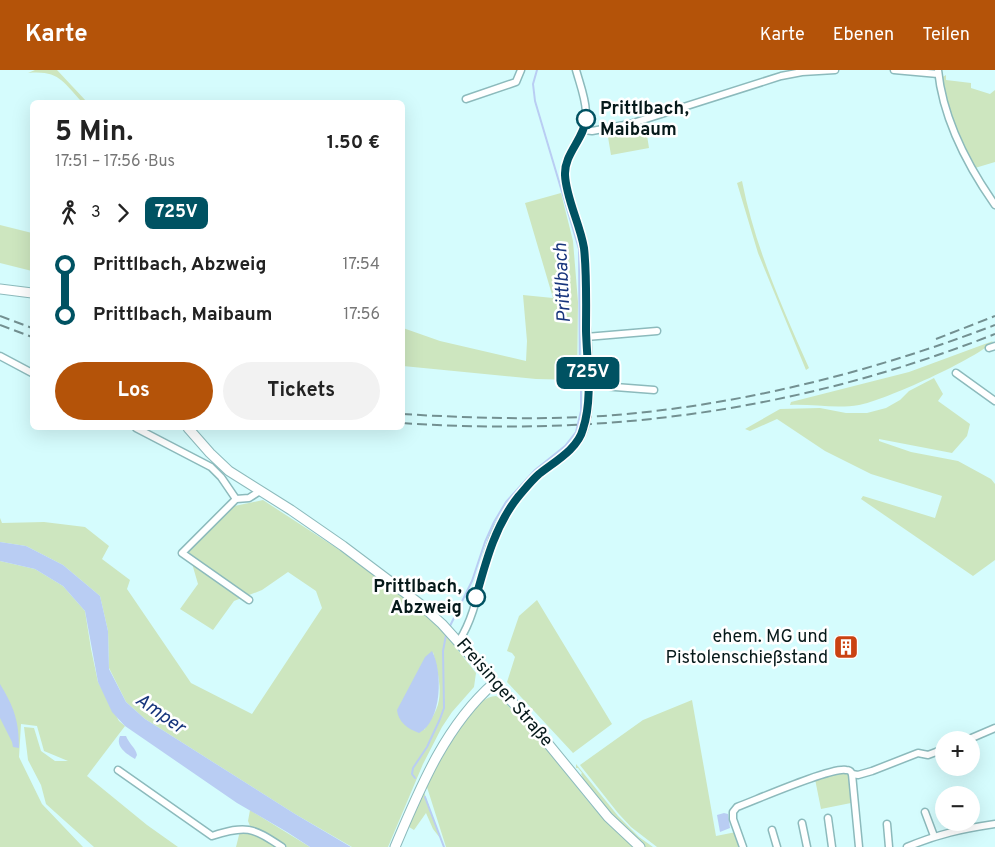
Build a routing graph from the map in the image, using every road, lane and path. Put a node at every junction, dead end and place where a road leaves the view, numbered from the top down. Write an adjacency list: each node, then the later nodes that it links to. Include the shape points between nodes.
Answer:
1 (521, 70): 6 (street, via 516,82)
2 (576, 70): 7 (street, via 586,106)
3 (835, 70): 7 (street, via 781,76 630,124)
4 (894, 70): 5 (street)
5 (938, 72): 8 (street, via 956,137)
6 (466, 98)
7 (584, 130): 12 (street, via 565,172 584,248)
8 (995, 205)
9 (0, 289): 10 (main road)
10 (30, 293)
11 (657, 331): 12 (street)
12 (586, 337): 16 (street)
13 (0, 356): 14 (street)
14 (30, 373)
15 (956, 373): 18 (street)
16 (589, 389): 17 (street); 24 (street, via 588,411 579,440 534,479 498,527 470,620)
17 (654, 390)
18 (995, 400)
19 (140, 430): 22 (street, via 211,467)
20 (190, 430): 21 (main road, Freisinger Straße, via 229,471)
21 (260, 491): 22 (street, via 249,498); 24 (main road, Freisinger Straße, via 420,604)
22 (236, 499): 23 (street, via 182,553)
23 (249, 600)
24 (459, 641): 25 (main road, Freisinger Straße)
25 (494, 683): 41 (main road, via 469,708 438,754); 42 (main road, Freisinger Straße, via 608,817)
26 (995, 728): 27 (street)
27 (980, 734)
28 (935, 753): 30 (street, via 928,756 918,753 872,771)
29 (118, 770): 40 (street, via 212,836 248,829)
30 (852, 774): 43 (street, via 845,769 820,775 737,808 733,819); 47 (street)
31 (925, 812): 39 (street)
32 (828, 818): 46 (street)
33 (802, 823): 45 (street)
34 (887, 824): 48 (street)
35 (995, 824): 36 (street)
36 (980, 825)
37 (772, 830): 44 (street)
38 (951, 831): 39 (street)
39 (934, 836): 49 (street)
40 (282, 847)
41 (395, 847)
42 (640, 847)
43 (743, 847)
44 (777, 847)
45 (807, 847)
46 (832, 847)
47 (859, 847)
48 (889, 847)
49 (907, 847)

